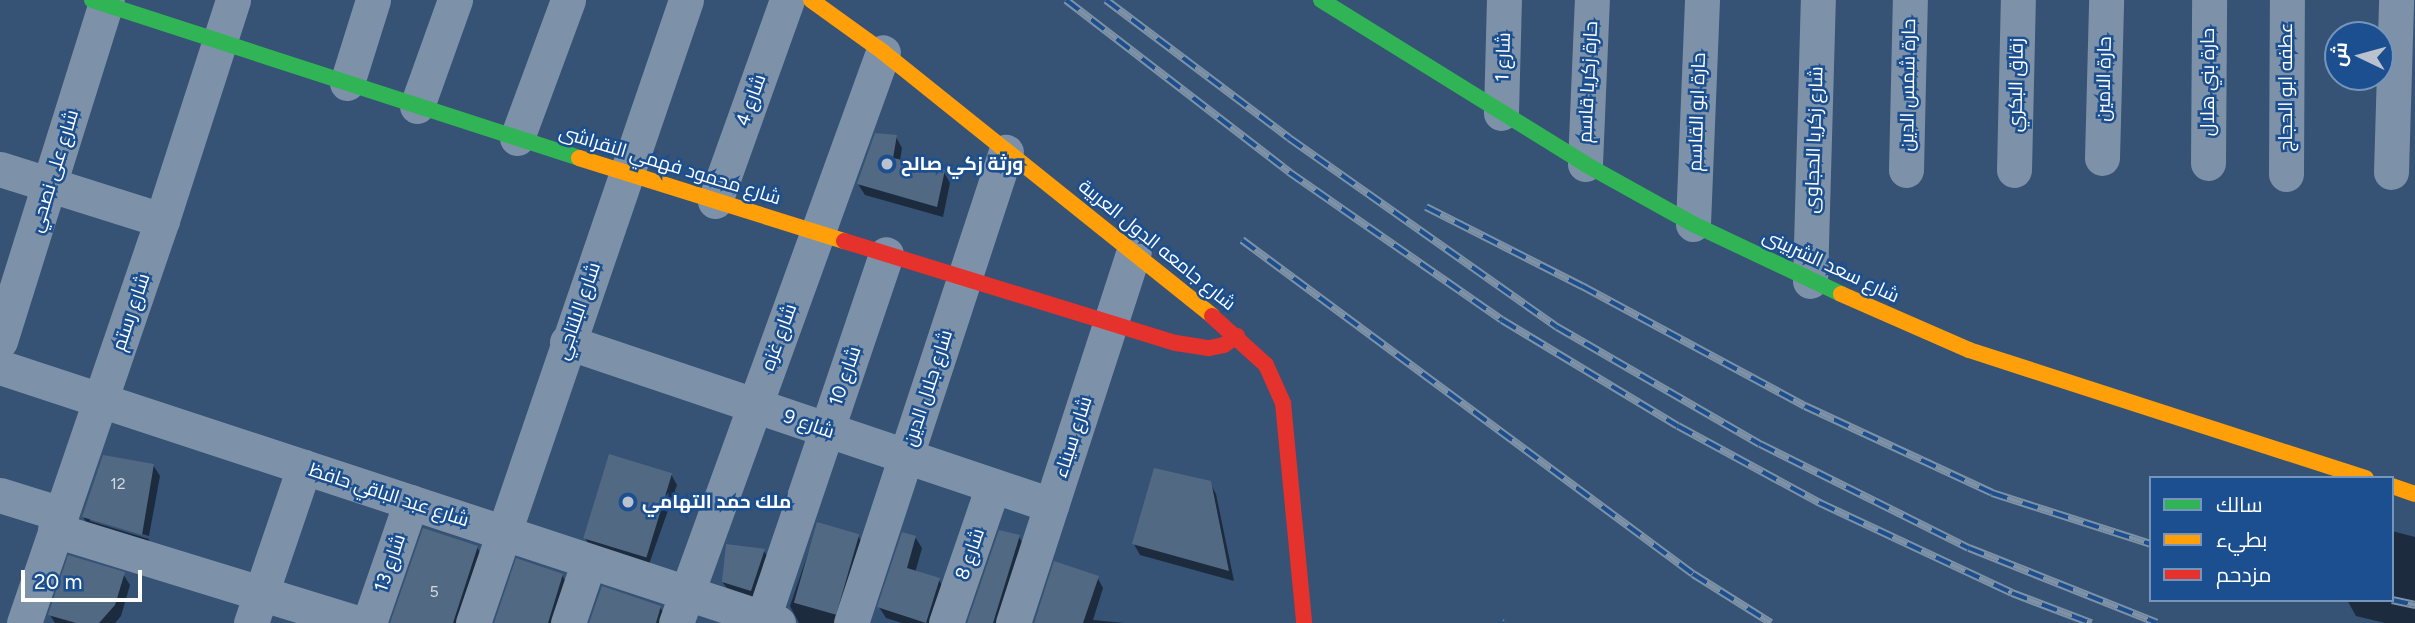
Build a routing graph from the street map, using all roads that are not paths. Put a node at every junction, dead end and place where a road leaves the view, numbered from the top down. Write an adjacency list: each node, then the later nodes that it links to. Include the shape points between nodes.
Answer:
1 (233, 0): 20 (street, شارع رستم)
2 (373, 0): 22 (street)
3 (455, 0): 23 (street)
4 (568, 0): 25 (street)
5 (686, 0): 34 (street, شارع البلتاجي)
6 (787, 0): 37 (street, شارع 4)
7 (811, 0): 21 (main road, شارع جامعه الدول العربية)
8 (1321, 0): 24 (main road, شارع سعد الشربينى)
9 (1504, 0): 24 (street, شارع 1)
10 (1592, 0): 28 (street, حارة زكريا قاسم)
11 (1702, 0): 39 (street, حارة ابو القاسم)
12 (1818, 0): 44 (street, شارع زكريا الحجاوى)
13 (1910, 0): 31 (street, حارة شمس الدين)
14 (2018, 0): 32 (street, زقاق البكري)
15 (2106, 0): 27 (street, حارة الامين)
16 (2209, 0): 29 (street, حارة بني هلال)
17 (2287, 0): 35 (street, عطفه ابو الحجاج)
18 (2396, 0): 33 (street)
19 (102, 2): 20 (main road, شارع محمود فهمي النقراشى); 36 (street, شارع على نصحي)
20 (220, 42): 22 (main road, شارع محمود فهمي النقراشى); 38 (street, شارع رستم)
21 (883, 52): 26 (main road, شارع جامعه الدول العربية); 40 (street, شارع غزه)
22 (347, 83): 23 (main road, شارع محمود فهمي النقراشى)
23 (416, 106): 25 (main road, شارع محمود فهمي النقراشى)
24 (1501, 113): 28 (main road, شارع سعد الشربينى)
25 (517, 138): 34 (main road, شارع محمود فهمي النقراشى)
26 (1006, 152): 41 (main road, شارع جامعه الدول العربية); 43 (street, شارع جلال الدين)
27 (2102, 158)
28 (1585, 163): 39 (main road, شارع سعد الشربينى)
29 (2208, 163)
30 (0, 169): 36 (street)
31 (1906, 170)
32 (2014, 170)
33 (2391, 172)
34 (625, 173): 37 (main road, شارع محمود فهمي النقراشى); 48 (street, شارع البلتاجي)
35 (2286, 174)
36 (50, 184): 38 (street); 47 (street, شارع على نصحي)
37 (715, 201): 40 (main road, شارع محمود فهمي النقراشى)
38 (162, 220): 50 (street, شارع رستم)
39 (1693, 224): 44 (main road, شارع سعد الشربينى)
40 (817, 233): 42 (main road, شارع محمود فهمي النقراشى); 51 (street, شارع غزه)
41 (1134, 251): 45 (street, شارع سيناء); 46 (main road, شارع جامعه الدول العربية)
42 (886, 254): 43 (main road, شارع محمود فهمي النقراشى); 52 (street, شارع 10)
43 (964, 278): 45 (main road, شارع محمود فهمي النقراشى); 53 (street, شارع جلال الدين)
44 (1810, 281): 55 (main road, شارع سعد الشربينى, via 1969,350)
45 (1110, 323): 46 (main road, شارع محمود فهمي النقراشى, via 1192,347 1224,345); 61 (street, شارع سيناء)
46 (1237, 336): 76 (main road, شارع جامعه الدول العربية, via 1266,365 1283,403)
47 (0, 341)
48 (567, 342): 51 (street, شارع 9); 63 (street, شارع البلتاجي)
49 (0, 367): 50 (street, شارع عبد الباقي حافظ)
50 (100, 400): 54 (street, شارع عبد الباقي حافظ); 62 (street, شارع رستم)
51 (755, 405): 52 (street, شارع 9); 66 (street, شارع غزه)
52 (827, 430): 53 (street, شارع 9); 67 (street, شارع 10)
53 (906, 456): 56 (street, شارع 9); 73 (street, شارع جلال الدين)
54 (304, 467): 60 (street, شارع عبد الباقي حافظ); 65 (street)
55 (2360, 476)
56 (993, 486): 61 (street, شارع 9); 74 (street, شارع 8)
57 (2394, 487): 58 (main road)
58 (2415, 494)
59 (0, 495): 62 (street)
60 (411, 502): 63 (street, شارع عبد الباقي حافظ); 70 (street, شارع 13)
61 (1051, 505): 75 (street, شارع سيناء)
62 (58, 522): 65 (street); 68 (street, شارع رستم)
63 (503, 533): 64 (street, شارع عبد الباقي حافظ); 71 (street, شارع البلتاجي)
64 (589, 561): 66 (street, شارع عبد الباقي حافظ); 72 (street)
65 (256, 608): 69 (street)
66 (681, 608): 67 (street, شارع عبد الباقي حافظ)
67 (771, 621)
68 (24, 623)
69 (358, 623)
70 (369, 623)
71 (473, 623)
72 (568, 623)
73 (851, 623)
74 (946, 623)
75 (1013, 623)
76 (1304, 623)

